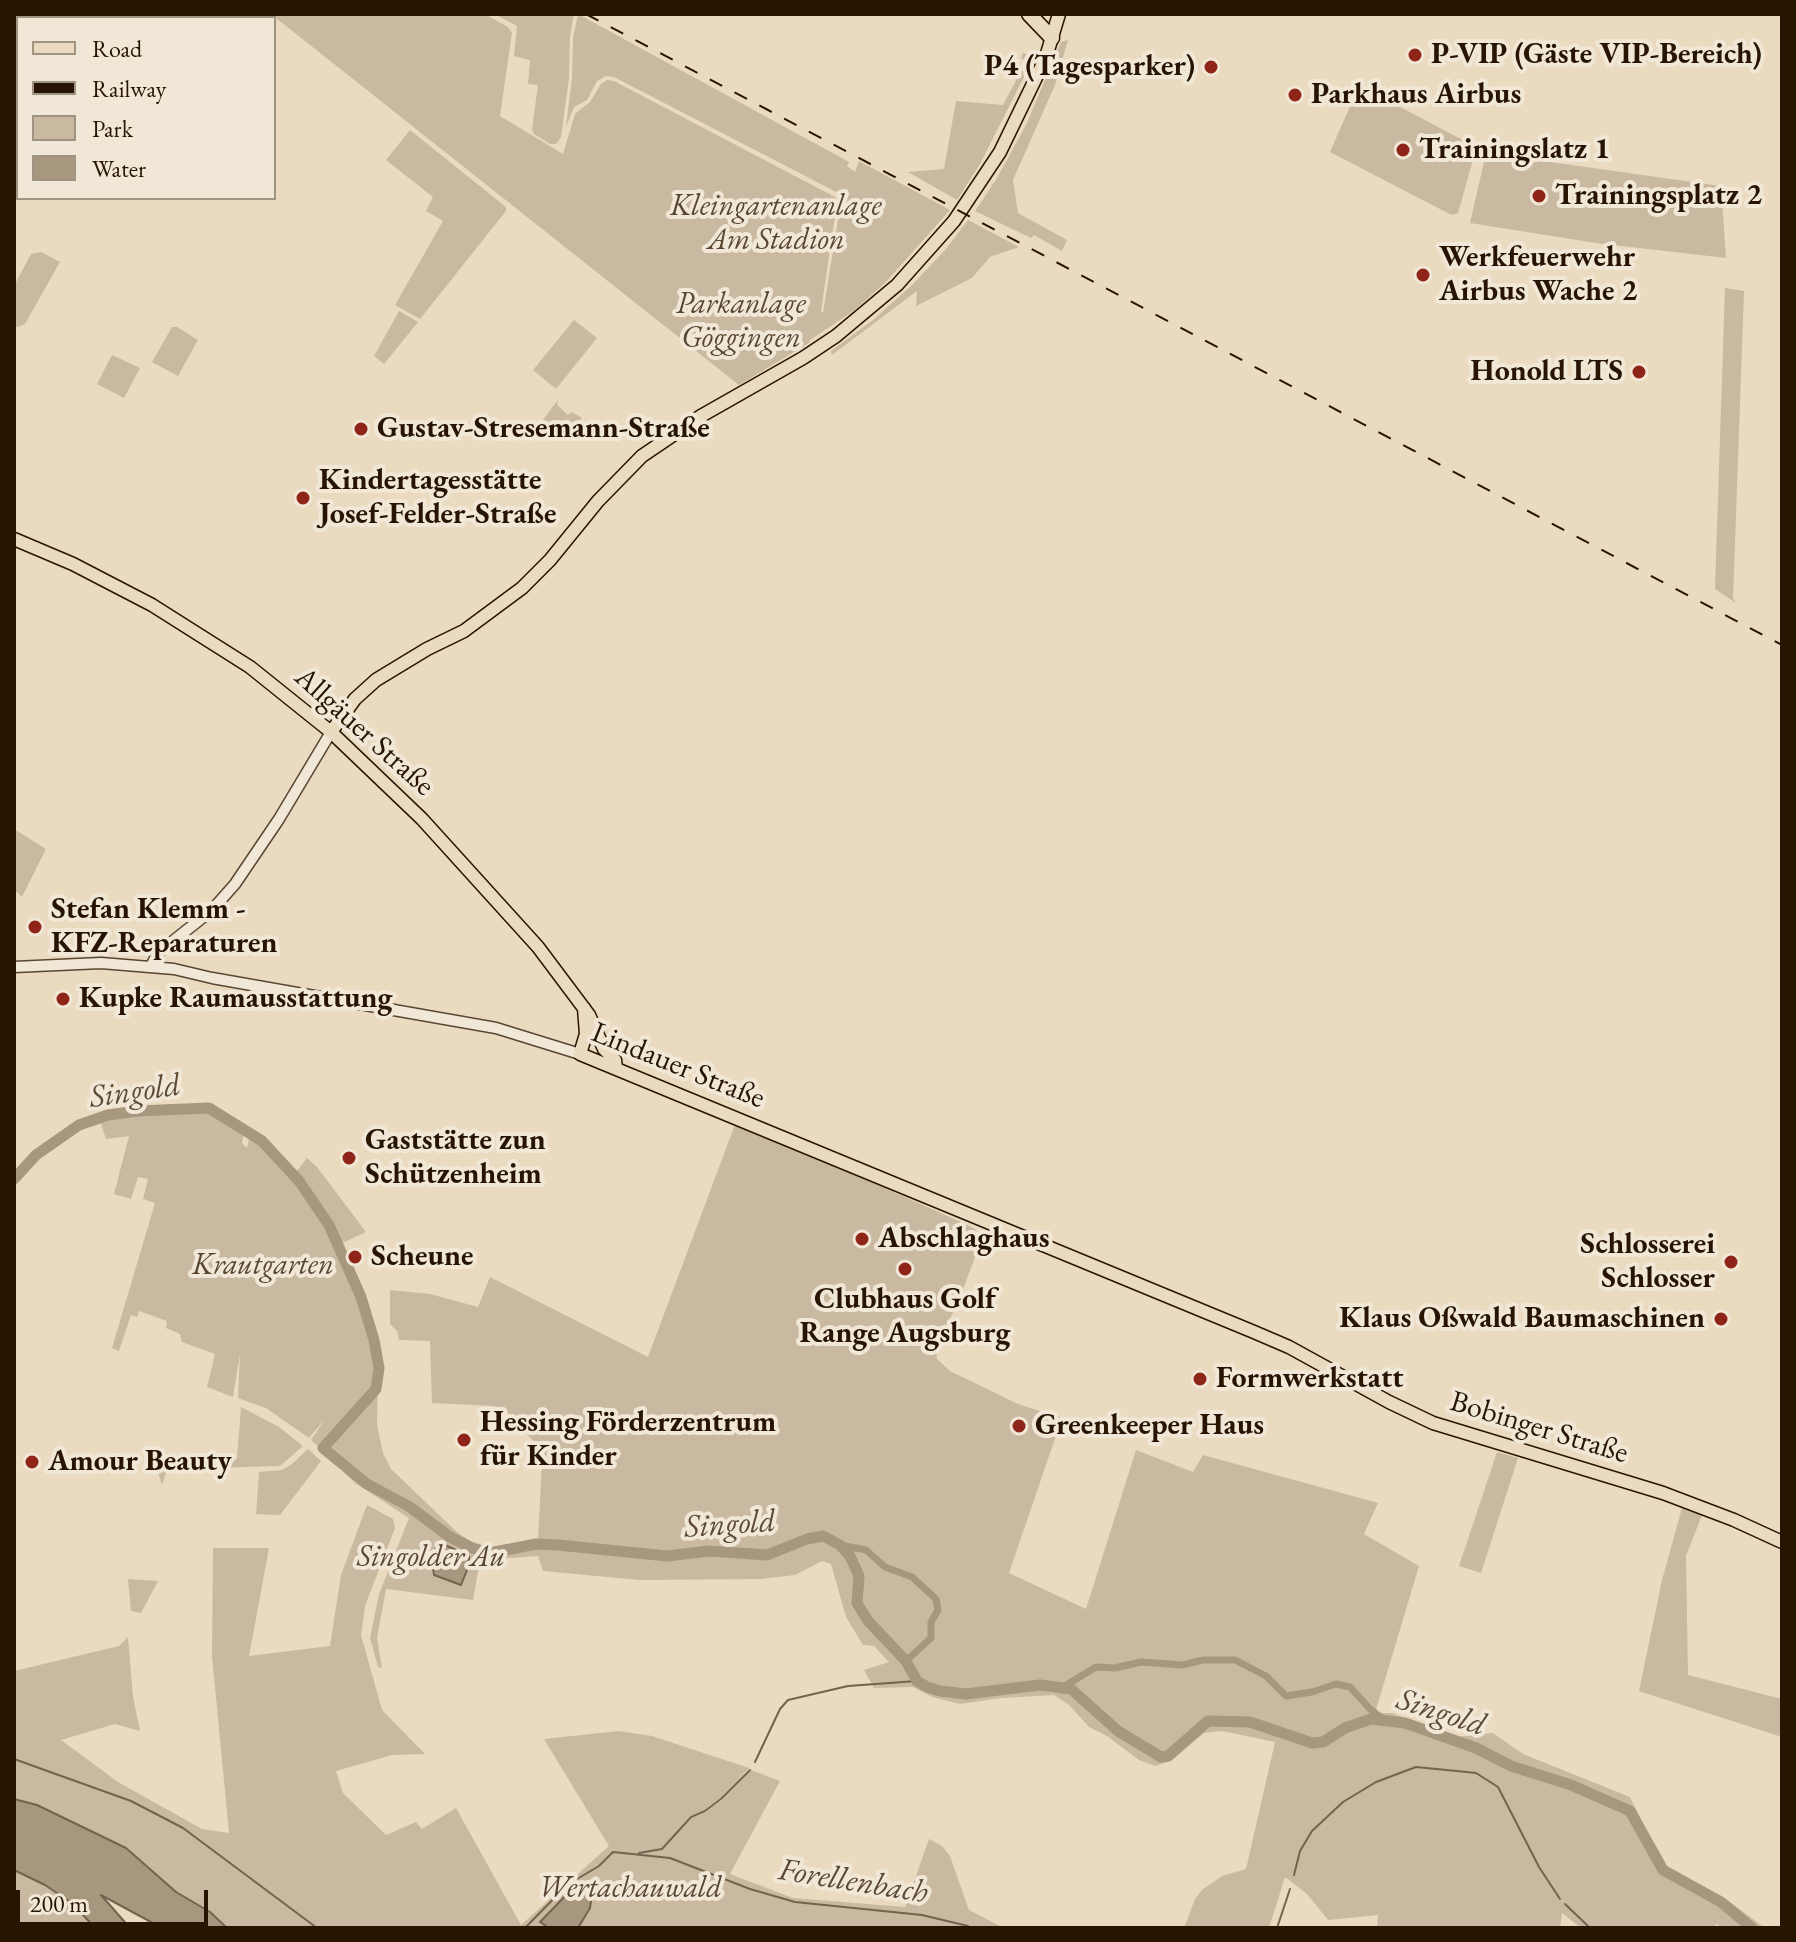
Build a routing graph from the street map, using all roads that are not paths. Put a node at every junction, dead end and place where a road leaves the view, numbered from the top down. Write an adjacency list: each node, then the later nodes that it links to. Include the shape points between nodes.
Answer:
1 (1031, 16): 2 (highway)
2 (1056, 25): 4 (main road, via 1023,108 985,177 938,242 897,285 808,355 642,456 522,588 464,631 376,680)
3 (14, 539): 4 (main road, Allgäuer Straße, via 163,611 250,667)
4 (331, 732): 5 (street, via 241,876 212,910 155,957); 7 (main road, Allgäuer Straße, via 461,860)
5 (156, 966): 6 (street, Lindauer Straße); 8 (street, Lindauer Straße, via 496,1028)
6 (14, 967)
7 (584, 1008): 8 (main road, via 586,1034); 9 (main road, Allgäuer Straße)
8 (580, 1054): 9 (main road, Lindauer Straße)
9 (616, 1068): 10 (main road, Lindauer Straße)
10 (1289, 1347): 11 (main road, Bobinger Straße, via 1433,1423 1682,1500)
11 (1782, 1542)

